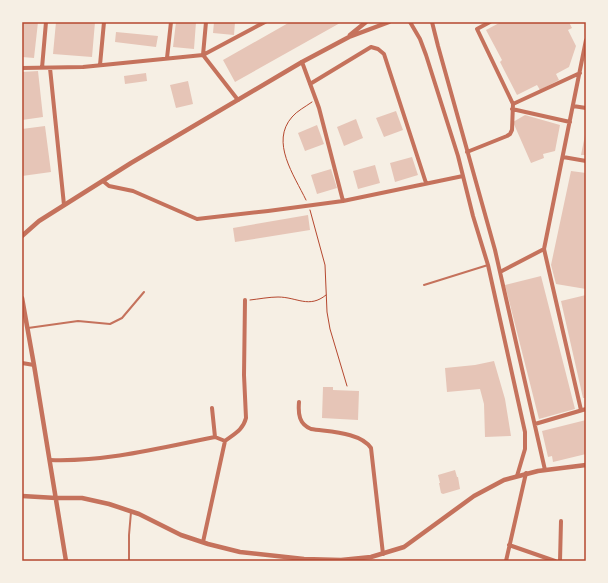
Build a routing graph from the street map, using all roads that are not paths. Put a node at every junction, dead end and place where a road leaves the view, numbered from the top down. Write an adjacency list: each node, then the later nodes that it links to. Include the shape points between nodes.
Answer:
1 (46, 22): 18 (street)
2 (104, 22): 16 (street)
3 (171, 22): 14 (street)
4 (206, 22): 13 (street)
5 (265, 22): 13 (street)
6 (366, 22): 11 (street)
7 (389, 22): 11 (street)
8 (410, 22): 30 (street, via 426,55)
9 (432, 22): 27 (street)
10 (490, 22): 24 (street, via 477,29)
11 (349, 36): 15 (street)
12 (586, 40): 20 (street)
13 (203, 55): 14 (street); 22 (street)
14 (167, 58): 16 (street)
15 (302, 62): 21 (street); 22 (street)
16 (100, 65): 19 (street)
17 (22, 68): 18 (street)
18 (42, 68): 19 (street)
19 (50, 68): 34 (street)
20 (580, 73): 23 (street); 24 (street)
21 (310, 84): 32 (street, via 372,47 381,51); 33 (street)
22 (238, 100): 31 (street)
23 (573, 106): 25 (street); 26 (street)
24 (512, 107): 26 (street); 27 (street, via 512,130 509,135)
25 (586, 108)
26 (570, 122): 28 (street)
27 (467, 152): 38 (street)
28 (563, 157): 29 (street); 36 (street)
29 (586, 161)
30 (463, 176): 32 (street); 37 (street)
31 (103, 181): 33 (street, via 109,186 133,191 197,219); 34 (street)
32 (426, 183): 33 (street)
33 (343, 200)
34 (64, 205): 35 (street)
35 (22, 236)
36 (544, 250): 38 (street); 48 (street)
37 (488, 265): 39 (lane); 56 (street, via 525,432 525,449)
38 (500, 272): 49 (street)
39 (424, 285)
40 (144, 292): 43 (lane, via 122,318 110,324 78,321)
41 (22, 298): 43 (street)
42 (245, 300): 51 (street, via 246,418 240,431)
43 (28, 328): 45 (street)
44 (22, 363): 45 (street)
45 (34, 365): 52 (street)
46 (299, 402): 63 (street, via 299,418 305,426 358,437 371,448)
47 (212, 408): 50 (street)
48 (584, 409): 49 (street)
49 (535, 424): 54 (street)
50 (215, 437): 51 (street); 52 (street, via 110,458)
51 (225, 441): 61 (street)
52 (50, 460): 58 (street)
53 (586, 464): 54 (street)
54 (545, 470): 55 (street)
55 (526, 473): 56 (street); 62 (street)
56 (517, 476): 63 (street, via 494,484 404,547)
57 (22, 496): 58 (street)
58 (56, 498): 59 (street, via 82,498); 65 (street)
59 (131, 511): 61 (street, via 170,530); 66 (lane)
60 (561, 521): 69 (street)
61 (203, 542): 64 (street, via 245,553 304,559)
62 (510, 545): 67 (street); 68 (street)
63 (383, 554): 64 (street)
64 (368, 559)
65 (66, 561)
66 (129, 561)
67 (506, 561)
68 (555, 561)
69 (560, 561)

